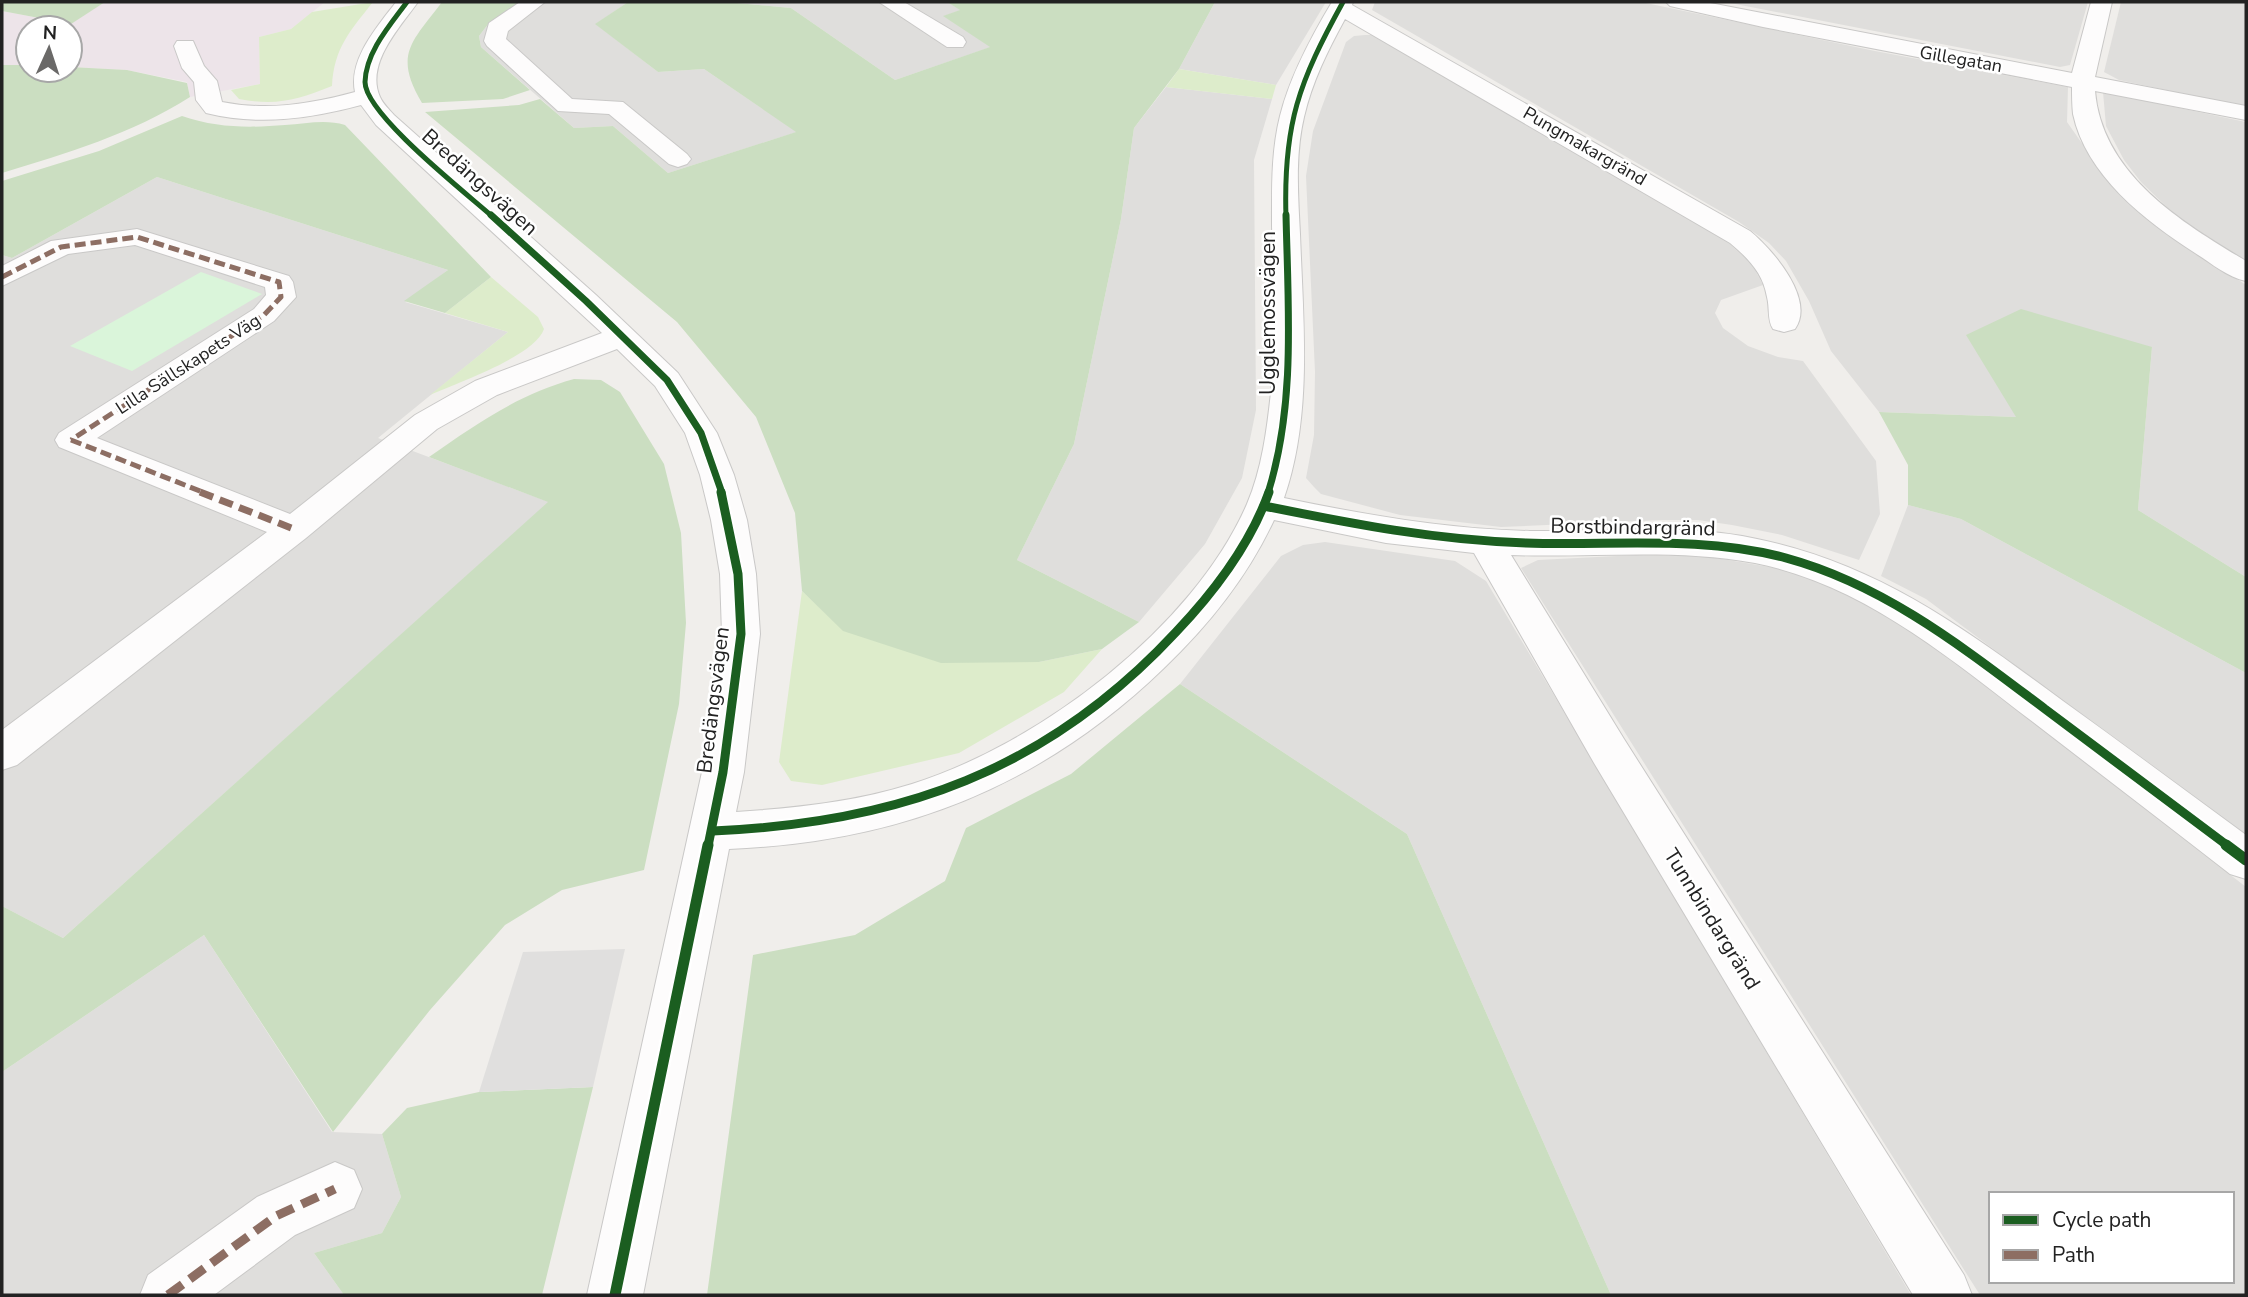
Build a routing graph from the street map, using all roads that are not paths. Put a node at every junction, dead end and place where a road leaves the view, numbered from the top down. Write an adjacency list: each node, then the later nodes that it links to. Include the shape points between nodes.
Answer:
1 (407, 2): 10 (street, via 370,59)
2 (534, 2): 12 (street, via 497,28 495,41 566,106 615,107)
3 (890, 2): 7 (street)
4 (1677, 2): 9 (street, Gillegatan)
5 (2102, 2): 9 (street)
6 (1342, 4): 15 (street, Pungmakargränd, via 1740,237 1770,264 1778,279); 17 (street, Ugglemossvägen, via 1301,88 1287,145 1289,361 1278,453)
7 (955, 42)
8 (184, 46): 10 (street, via 193,68 205,80 214,108 258,115 285,113)
9 (2083, 81): 11 (street, Gillegatan); 13 (street, via 2090,123 2114,170 2158,214)
10 (367, 96): 16 (street, Bredängsvägen, via 385,120)
11 (2246, 113)
12 (678, 159)
13 (2246, 273)
14 (2, 277): 18 (street, Lilla Sällskapets Väg, via 61,247 137,237 279,282 281,297 264,315 71,440)
15 (1784, 323)
16 (623, 336): 18 (street, via 486,388 426,422); 21 (street, Bredängsvägen, via 667,380 701,433 729,520 741,634)
17 (1264, 506): 19 (street, Borstbindargränd, via 1386,531); 21 (street, Ugglemossvägen, via 1217,583 1166,642 1142,667 1029,752 907,803 772,829)
18 (294, 529): 20 (street)
19 (1485, 541): 22 (street, Borstbindargränd, via 1713,545 1784,557 1856,581 1946,635); 26 (street, Tunnbindargränd, via 1616,763)
20 (2, 753)
21 (713, 831): 25 (street, Bredängsvägen)
22 (2246, 860)
23 (335, 1189): 24 (street, via 276,1216)
24 (169, 1295)
25 (615, 1295)
26 (1944, 1295)

